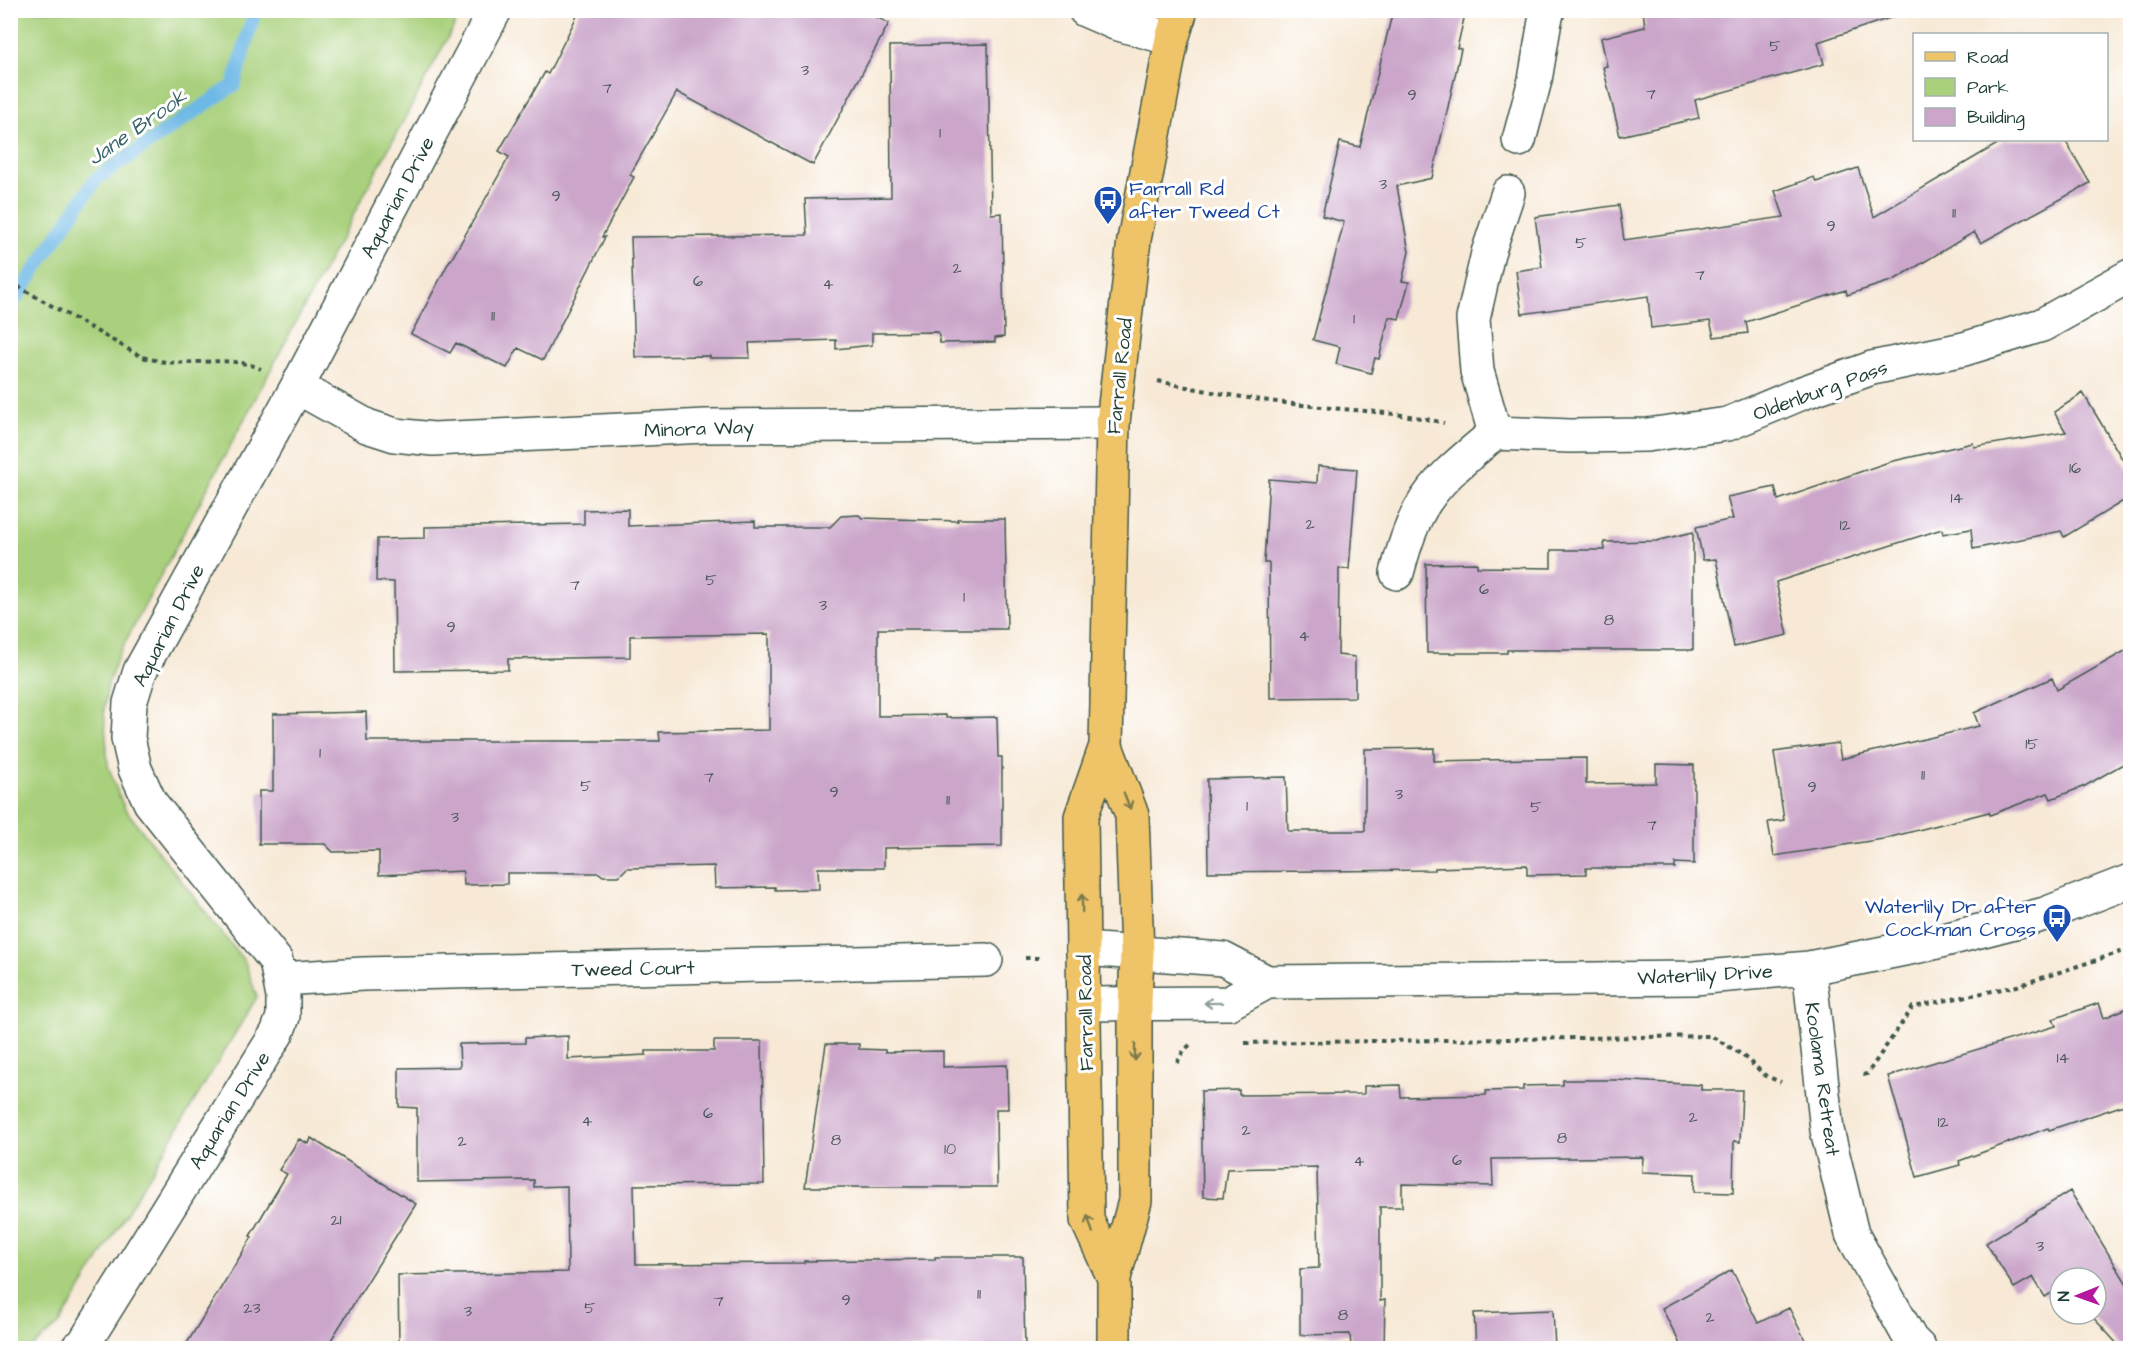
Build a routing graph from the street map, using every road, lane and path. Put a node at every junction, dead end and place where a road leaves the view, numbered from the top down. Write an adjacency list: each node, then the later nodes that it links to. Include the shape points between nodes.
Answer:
1 (495, 10): 11 (street, Aquarian Drive)
2 (1085, 10): 4 (street, via 1115,22)
3 (1548, 10): 5 (street)
4 (1176, 25): 12 (main road, Farrall Road, via 1134,240)
5 (1519, 140)
6 (1508, 193): 13 (street, via 1488,253 1473,319 1477,371)
7 (2130, 276): 13 (street, Oldenburg Pass, via 2042,325 1964,348 1872,368 1728,424 1647,435)
8 (10, 282): 9 (path, via 142,357 165,362 251,364)
9 (268, 372)
10 (1156, 380): 13 (path, via 1224,395 1427,419)
11 (297, 387): 12 (street, Minora Way, via 367,426 433,440 706,426); 22 (street, Aquarian Drive, via 140,671 130,703 128,738 135,769 150,802 276,961)
12 (1113, 423): 15 (main road, Farrall Road)
13 (1491, 436): 14 (street, via 1444,479 1421,507)
14 (1397, 573)
15 (1106, 746): 17 (main road, Farrall Road, one-way to 15, via 1081,818); 19 (main road, Farrall Road, one-way to 19, via 1132,815)
16 (2130, 881): 21 (street, Waterlily Drive, via 2045,914 1929,944)
17 (1083, 948): 19 (street, Waterlily Drive); 24 (main road, Farrall Road)
18 (2130, 949): 29 (path, via 2017,986 1913,1007 1867,1074)
19 (1137, 951): 23 (street, Waterlily Drive, via 1223,959); 25 (main road, Farrall Road)
20 (986, 960): 22 (street, Tweed Court)
21 (1809, 968): 23 (street, Waterlily Drive, via 1694,978); 29 (street, Koolama Retreat)
22 (280, 979): 32 (street, Aquarian Drive, via 283,1017 277,1033)
23 (1267, 982): 25 (street, Waterlily Drive, one-way to 25, via 1228,1003)
24 (1084, 1004): 25 (street, Waterlily Drive); 30 (main road, Farrall Road, one-way to 24, via 1087,1220)
25 (1135, 1005): 30 (main road, Farrall Road, one-way to 30, via 1135,1201)
26 (1238, 1043): 29 (path, via 1711,1036 1741,1054 1766,1076 1781,1082)
27 (1191, 1044): 28 (path)
28 (1174, 1070)
29 (1820, 1080): 31 (street, Koolama Retreat, via 1827,1130 1852,1234)
30 (1114, 1278): 33 (main road, Farrall Road)
31 (1911, 1346)
32 (82, 1347)
33 (1114, 1348)

